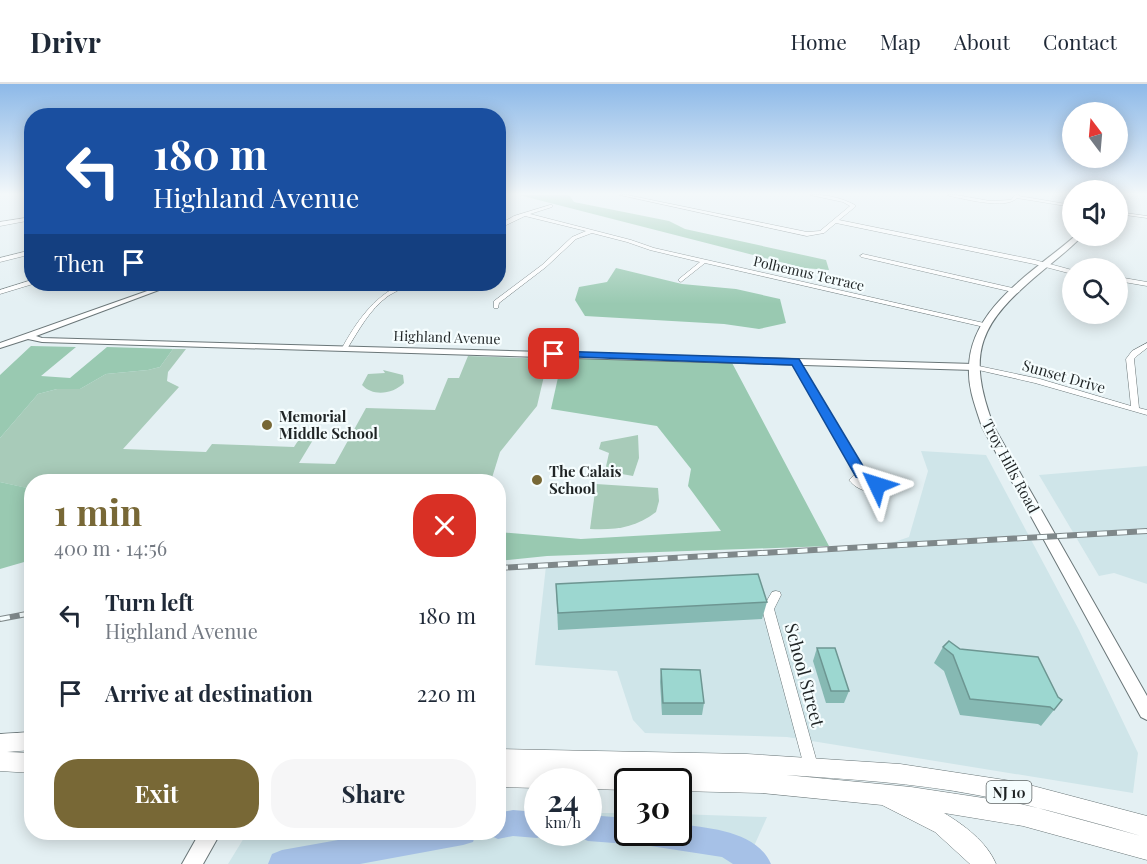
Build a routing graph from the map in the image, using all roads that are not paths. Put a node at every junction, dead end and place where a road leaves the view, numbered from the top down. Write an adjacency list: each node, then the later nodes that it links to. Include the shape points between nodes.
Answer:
1 (590, 231): 21 (street, via 574,238 496,302)
2 (592, 231): 10 (street, Polhemus Terrace)
3 (795, 231): 4 (street)
4 (822, 231)
5 (886, 231): 11 (street)
6 (1068, 246): 11 (main road, Troy Hills Road)
7 (24, 254): 9 (street)
8 (862, 256): 19 (street)
9 (0, 260)
10 (704, 261): 13 (street); 22 (street, Polhemus Terrace)
11 (1046, 265): 12 (street); 19 (main road, Troy Hills Road)
12 (1062, 269)
13 (681, 280)
14 (1128, 281): 16 (street)
15 (24, 284): 20 (street)
16 (1147, 284)
17 (153, 291): 23 (street)
18 (391, 291): 26 (street, via 372,305)
19 (1017, 291): 22 (main road, Troy Hills Road)
20 (0, 292)
21 (496, 308)
22 (984, 325): 28 (main road, Troy Hills Road, via 977,340)
23 (28, 336): 25 (street); 26 (street, Highland Avenue, via 42,340)
24 (1147, 345): 29 (street, via 1130,359)
25 (0, 346)
26 (345, 348): 27 (street, Highland Avenue)
27 (795, 362): 28 (street, Highland Avenue); 31 (street)
28 (974, 367): 29 (street, Sunset Drive); 33 (main road, Troy Hills Road, via 978,398 988,427)
29 (1135, 410): 30 (street, Sunset Drive)
30 (1147, 413)
31 (861, 474)
32 (776, 595): 39 (street, School Street, via 768,609)
33 (1147, 712)
34 (0, 743): 35 (main road)
35 (24, 743)
36 (506, 759): 39 (main road, NJ 10)
37 (0, 761): 38 (main road)
38 (24, 762)
39 (811, 766): 42 (main road, NJ 10, via 974,784)
40 (506, 777): 41 (main road, NJ 10, via 761,783)
41 (874, 794): 44 (main road, NJ 10, via 960,803 1023,815); 46 (main road, via 945,826)
42 (1147, 827)
43 (206, 840): 45 (main road)
44 (1147, 849)
45 (192, 864)
46 (985, 864)

